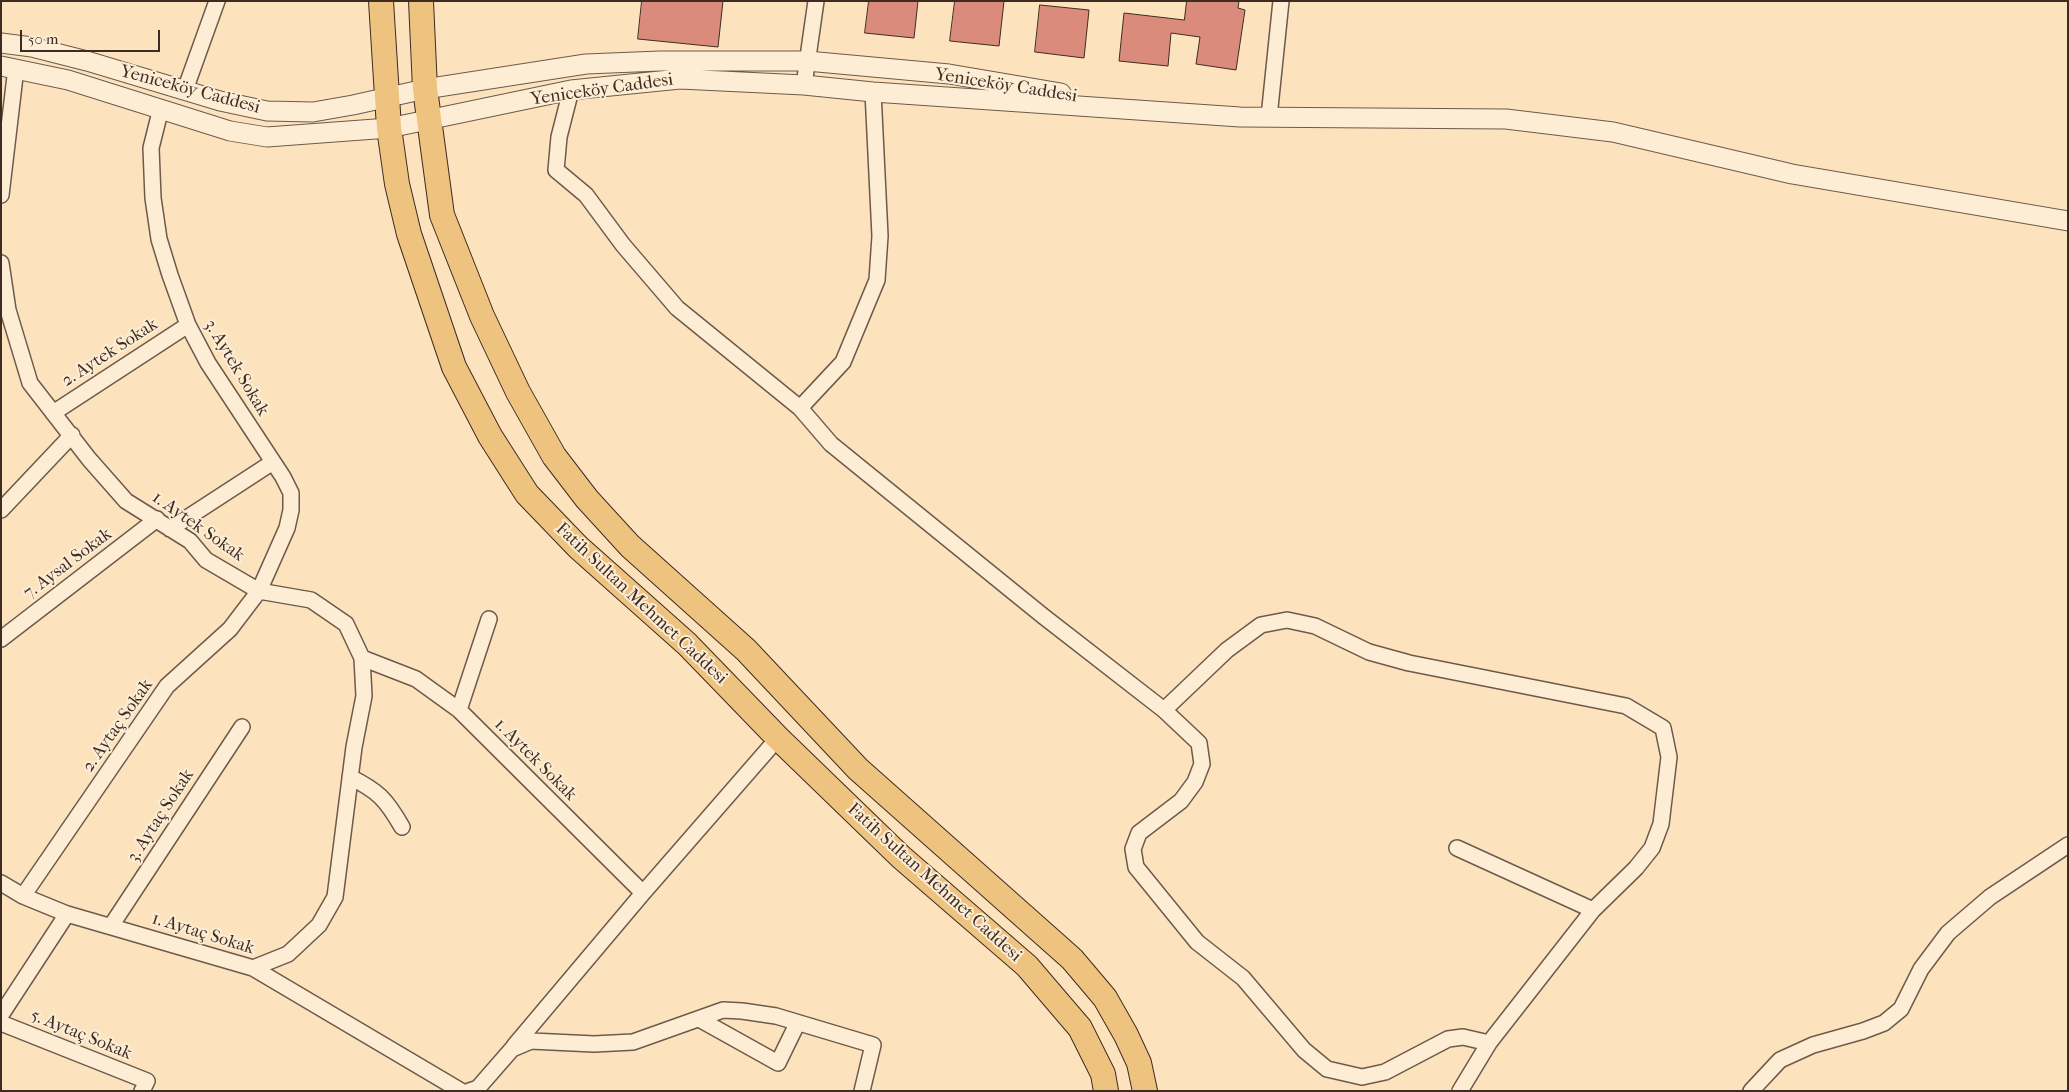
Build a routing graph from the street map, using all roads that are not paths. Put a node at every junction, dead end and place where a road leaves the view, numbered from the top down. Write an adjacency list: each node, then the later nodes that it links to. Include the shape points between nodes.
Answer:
1 (217, 1): 11 (street)
2 (381, 1): 14 (main road, Fatih Sultan Mehmet Caddesi)
3 (421, 1): 10 (main road, Fatih Sultan Mehmet Caddesi)
4 (816, 1): 7 (street)
5 (1282, 1): 17 (street)
6 (1, 43): 11 (street, Yeniceköy Caddesi, via 88,61)
7 (807, 61): 9 (street); 10 (street, Yeniceköy Caddesi, via 586,64); 15 (street, Yeniceköy Caddesi, via 949,74 1083,97)
8 (8, 67): 16 (street, Yeniceköy Caddesi, via 68,80); 20 (street)
9 (804, 85): 12 (street, Yeniceköy Caddesi, via 680,79); 13 (street, Yeniceköy Caddesi)
10 (425, 89): 14 (street, Yeniceköy Caddesi); 18 (main road, Fatih Sultan Mehmet Caddesi)
11 (186, 90): 14 (street, Yeniceköy Caddesi, via 268,111 313,112)
12 (571, 90): 18 (street, Yeniceköy Caddesi); 25 (street, via 559,137 556,170 586,196 677,308)
13 (873, 92): 15 (street, Yeniceköy Caddesi); 25 (street, via 880,236 877,280 843,362)
14 (387, 97): 19 (main road, Fatih Sultan Mehmet Caddesi)
15 (1093, 106): 17 (street)
16 (161, 108): 19 (street, Yeniceköy Caddesi, via 230,131 267,137); 24 (street, 3. Aytek Sokak, via 151,148 153,198 159,239)
17 (1269, 117): 21 (street, via 1506,119 1603,131 1792,174)
18 (428, 120): 19 (street, Yeniceköy Caddesi); 63 (main road, Fatih Sultan Mehmet Caddesi, via 442,215 482,316 518,392 554,456 587,499 630,546 746,650 858,769 1072,959 1105,998 1126,1035 1139,1063)
19 (389, 128): 40 (main road, Fatih Sultan Mehmet Caddesi, via 397,184 409,234 454,367 490,436 527,494 578,547 687,644)
20 (1, 195)
21 (2068, 220)
22 (1, 263): 23 (street, 1. Aytek Sokak)
23 (5, 314): 26 (street, 1. Aytek Sokak, via 30,382)
24 (188, 325): 26 (street, 2. Aytek Sokak); 28 (street, 3. Aytek Sokak, via 208,364)
25 (800, 408): 38 (street, via 831,444)
26 (53, 413): 27 (street, 1. Aytek Sokak)
27 (72, 435): 30 (street); 31 (street, 1. Aytek Sokak, via 126,501)
28 (273, 462): 29 (street, 3. Aytek Sokak); 32 (street)
29 (291, 493): 33 (street, 2. Aytaç Sokak, via 287,528)
30 (1, 510)
31 (157, 519): 32 (street, 1. Aytek Sokak); 35 (street, 7. Aysal Sokak)
32 (170, 529): 33 (street, 1. Aytek Sokak, via 190,541 206,560)
33 (259, 591): 36 (street, 1. Aytek Sokak, via 311,600 346,624); 47 (street, 2. Aytaç Sokak, via 230,629 167,686)
34 (489, 620): 37 (street)
35 (1, 639)
36 (362, 658): 37 (street, 1. Aytek Sokak, via 416,679); 41 (street, via 364,696)
37 (459, 710): 46 (street, 1. Aytek Sokak)
38 (1164, 710): 48 (street, via 1227,650 1254,630 1261,625 1287,620 1315,626 1369,652 1409,663 1626,706 1663,728 1669,757 1661,824 1652,848); 56 (street, via 1199,743 1202,764 1195,782 1181,801 1139,833 1133,849 1136,868 1197,942 1243,978 1304,1050 1327,1069 1362,1077 1385,1072 1448,1039 1463,1037)
39 (242, 727): 50 (street, 3. Aytaç Sokak)
40 (778, 738): 46 (street); 62 (main road, Fatih Sultan Mehmet Caddesi, via 901,857 1027,966 1080,1028 1103,1074)
41 (350, 777): 42 (street, via 374,789); 51 (street, via 335,897 319,925 288,954)
42 (402, 827)
43 (2068, 844): 65 (street, via 1990,897 1948,933 1921,969 1901,1009 1884,1023 1813,1045 1780,1060)
44 (1457, 848): 48 (street)
45 (1, 883): 47 (street, 1. Aytaç Sokak)
46 (643, 893): 57 (street)
47 (23, 896): 49 (street, 1. Aytaç Sokak)
48 (1593, 910): 56 (street)
49 (67, 914): 50 (street, 1. Aytaç Sokak); 52 (street)
50 (111, 926): 51 (street, 1. Aytaç Sokak)
51 (253, 968): 60 (street, 1. Aytaç Sokak)
52 (1, 1015)
53 (699, 1019): 55 (street, via 723,1010 742,1010 776,1016); 55 (street, via 778,1064); 57 (street, via 633,1042 530,1041)
54 (1, 1023): 58 (street, 5. Aytaç Sokak)
55 (797, 1024): 61 (street, via 874,1045)
56 (1489, 1043): 64 (street)
57 (512, 1049): 59 (street)
58 (144, 1086)
59 (479, 1090)
60 (461, 1091)
61 (862, 1091)
62 (1106, 1091)
63 (1145, 1091)
64 (1460, 1091)
65 (1751, 1091)

